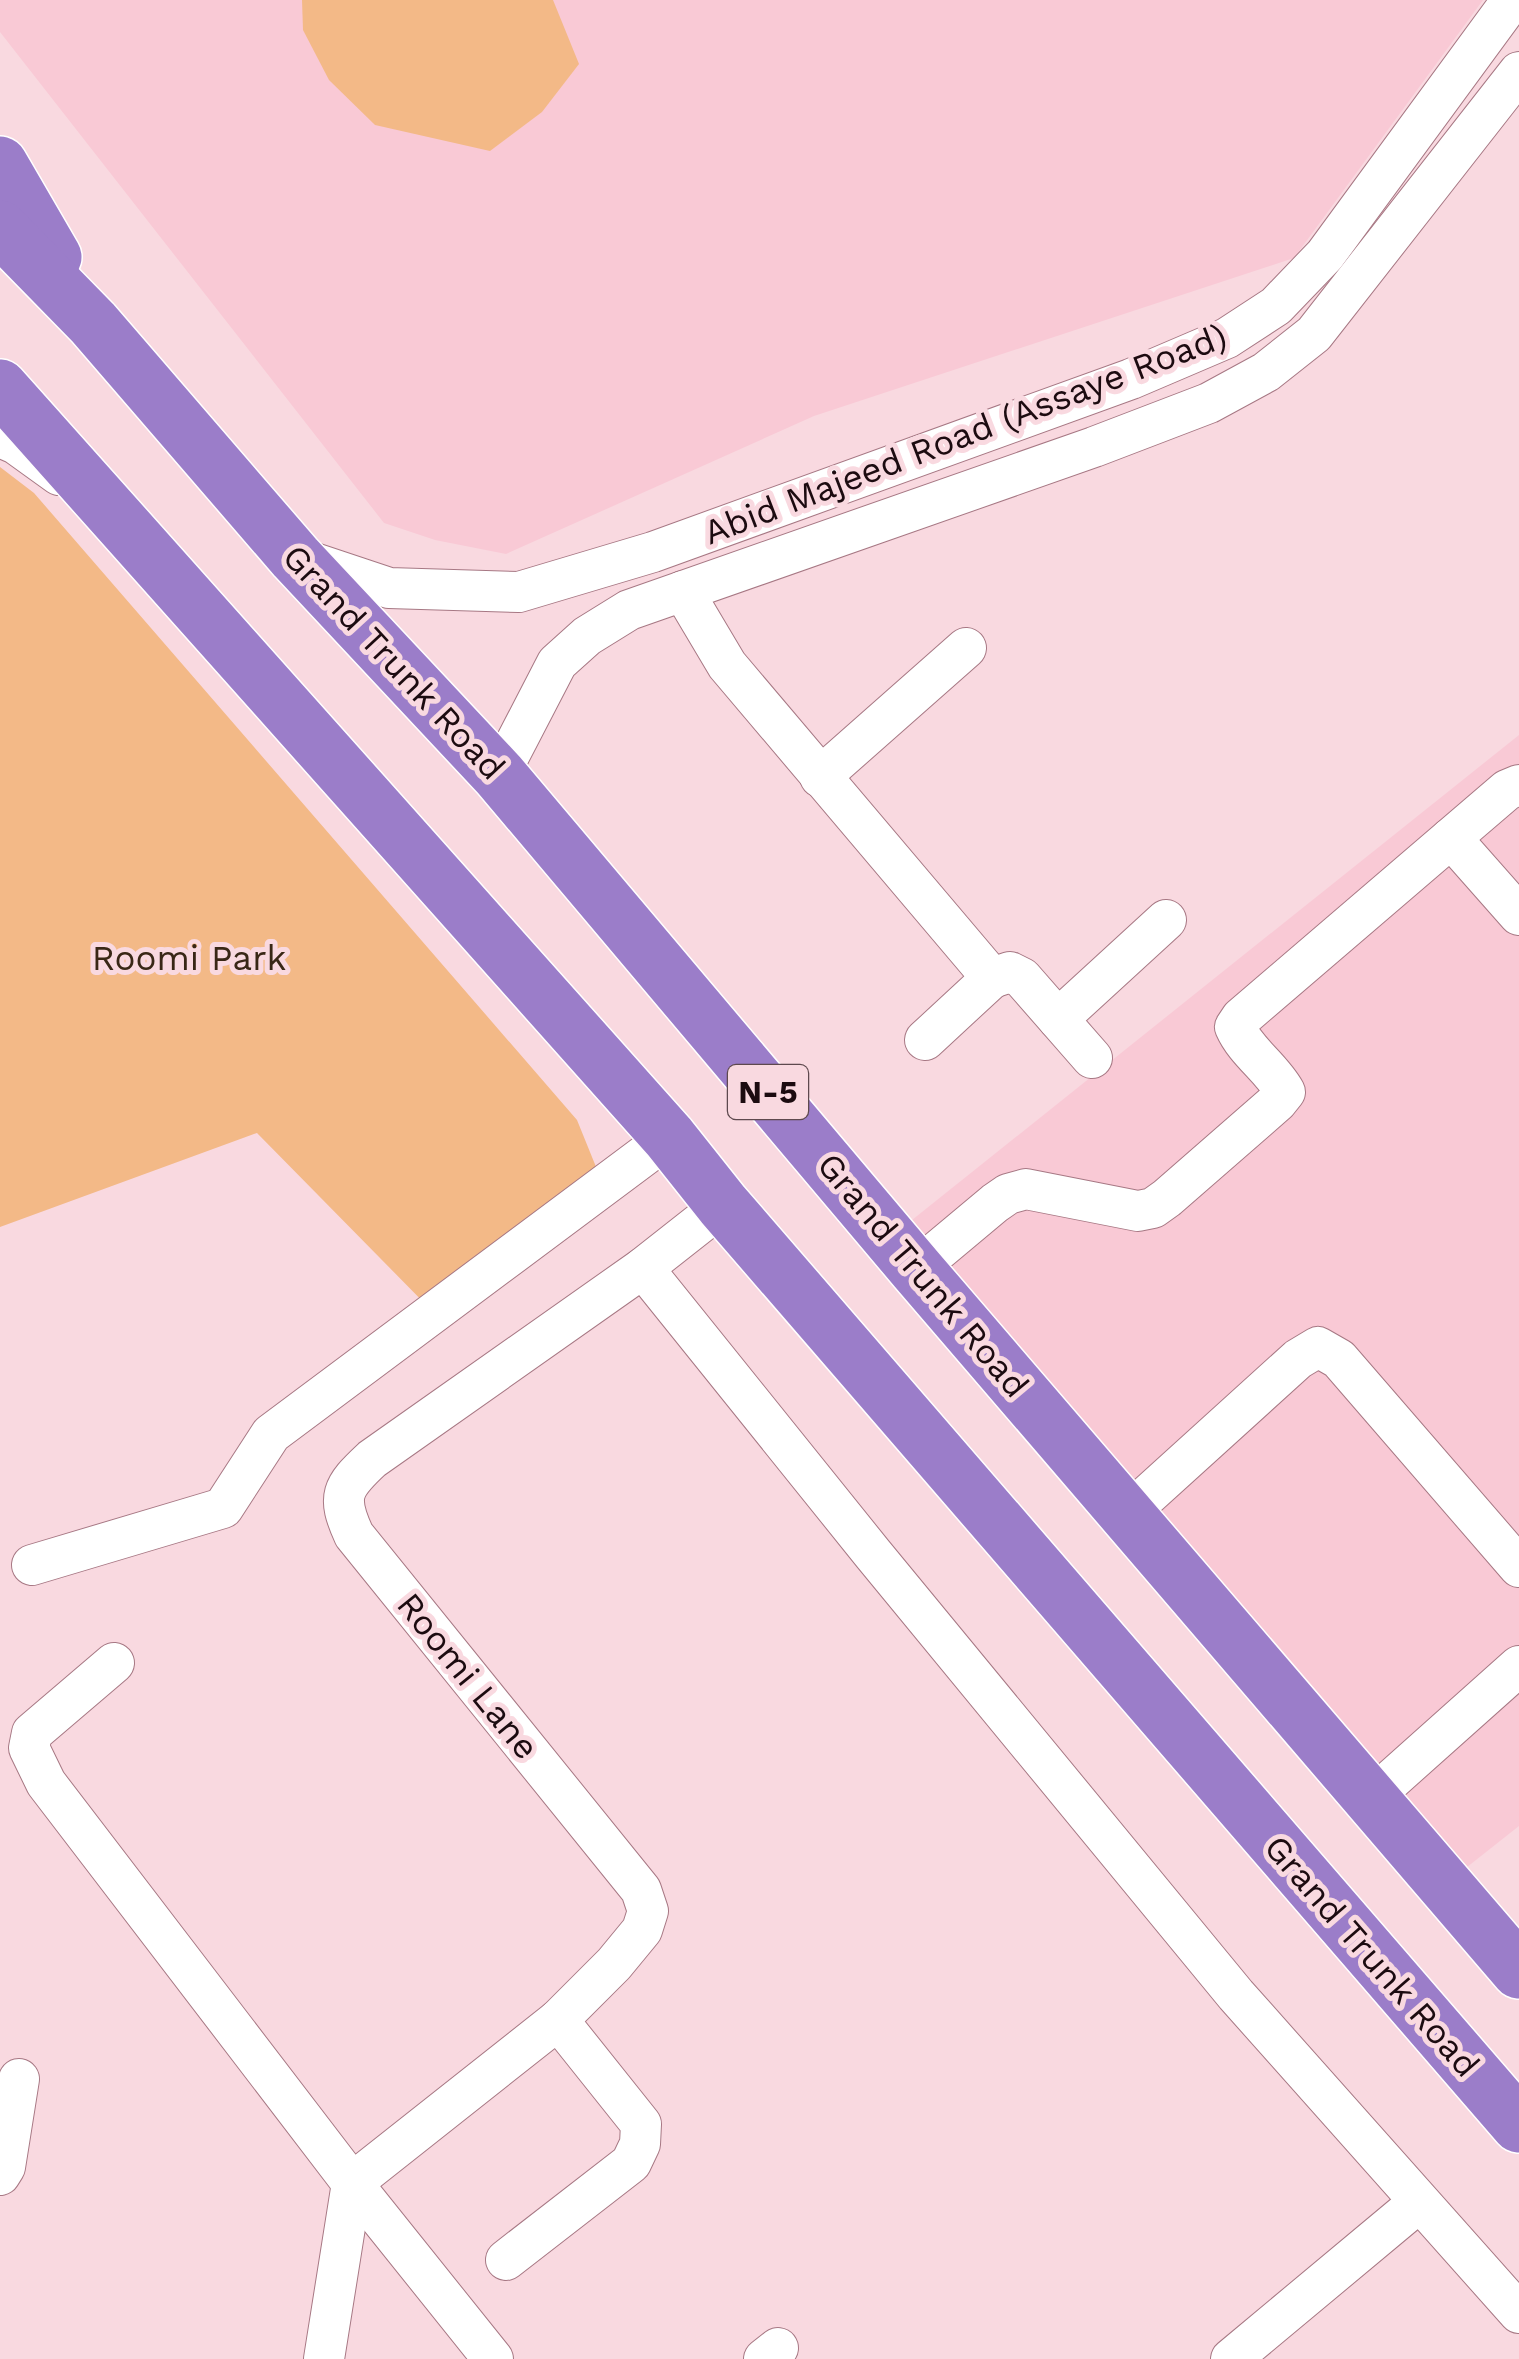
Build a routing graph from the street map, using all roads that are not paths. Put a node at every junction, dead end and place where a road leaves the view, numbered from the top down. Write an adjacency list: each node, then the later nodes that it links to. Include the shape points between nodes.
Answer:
1 (1512, 0): 9 (street, Abid Majeed Road (Assaye Road), via 1325,255 1276,306 1228,338 671,545 519,592 390,588)
2 (1519, 72): 10 (street, Abid Majeed Road (Assaye Road), via 1314,334 1266,372 1209,403 1094,447)
3 (0, 164): 5 (highway)
4 (0, 228): 5 (highway, Grand Trunk Road / N-5)
5 (93, 322): 9 (highway, Grand Trunk Road / N-5)
6 (0, 388): 8 (highway, Grand Trunk Road)
7 (0, 438): 8 (street)
8 (108, 508): 22 (highway, Grand Trunk Road)
9 (295, 557): 12 (highway, Grand Trunk Road / N-5)
10 (683, 591): 12 (street, Abid Majeed Road (Assaye Road), via 629,610 557,663); 13 (street, via 727,665)
11 (966, 648): 13 (street)
12 (499, 775): 25 (highway, Grand Trunk Road / N-5)
13 (820, 776): 18 (street)
14 (1519, 785): 15 (street)
15 (1451, 838): 16 (street); 25 (street, via 1241,1018 1235,1027 1240,1038 1285,1092 1166,1198 1138,1211 1026,1188 1008,1194)
16 (1519, 915)
17 (1166, 920): 19 (street)
18 (992, 978): 19 (street, via 1010,972 1022,978); 20 (street)
19 (1058, 1019): 21 (street)
20 (925, 1040)
21 (1092, 1058)
22 (669, 1137): 23 (highway, Grand Trunk Road); 27 (street, via 271,1434 223,1508)
23 (723, 1205): 24 (street, Roomi Lane); 35 (highway, Grand Trunk Road)
24 (643, 1268): 33 (street, Roomi Lane, via 372,1459 348,1481 342,1498 354,1535 641,1890 648,1910 642,1930); 38 (street, via 1236,1995)
25 (916, 1268): 26 (highway, Grand Trunk Road / N-5)
26 (1128, 1514): 28 (street, via 1318,1347 1339,1359); 31 (highway, Grand Trunk Road / N-5)
27 (32, 1565)
28 (1519, 1567)
29 (114, 1663): 37 (street, via 32,1733 29,1748 46,1783)
30 (1519, 1666): 31 (street)
31 (1370, 1799): 32 (highway, Grand Trunk Road / N-5)
32 (1519, 1972)
33 (558, 2020): 37 (street, Roomi Lane); 39 (street, via 640,2124 640,2144 631,2164)
34 (19, 2080): 36 (street)
35 (1519, 2125)
36 (0, 2175)
37 (352, 2183): 41 (street); 42 (street)
38 (1418, 2203): 40 (street); 43 (street)
39 (506, 2260)
40 (1519, 2313)
41 (324, 2359)
42 (493, 2359)
43 (1232, 2359)

